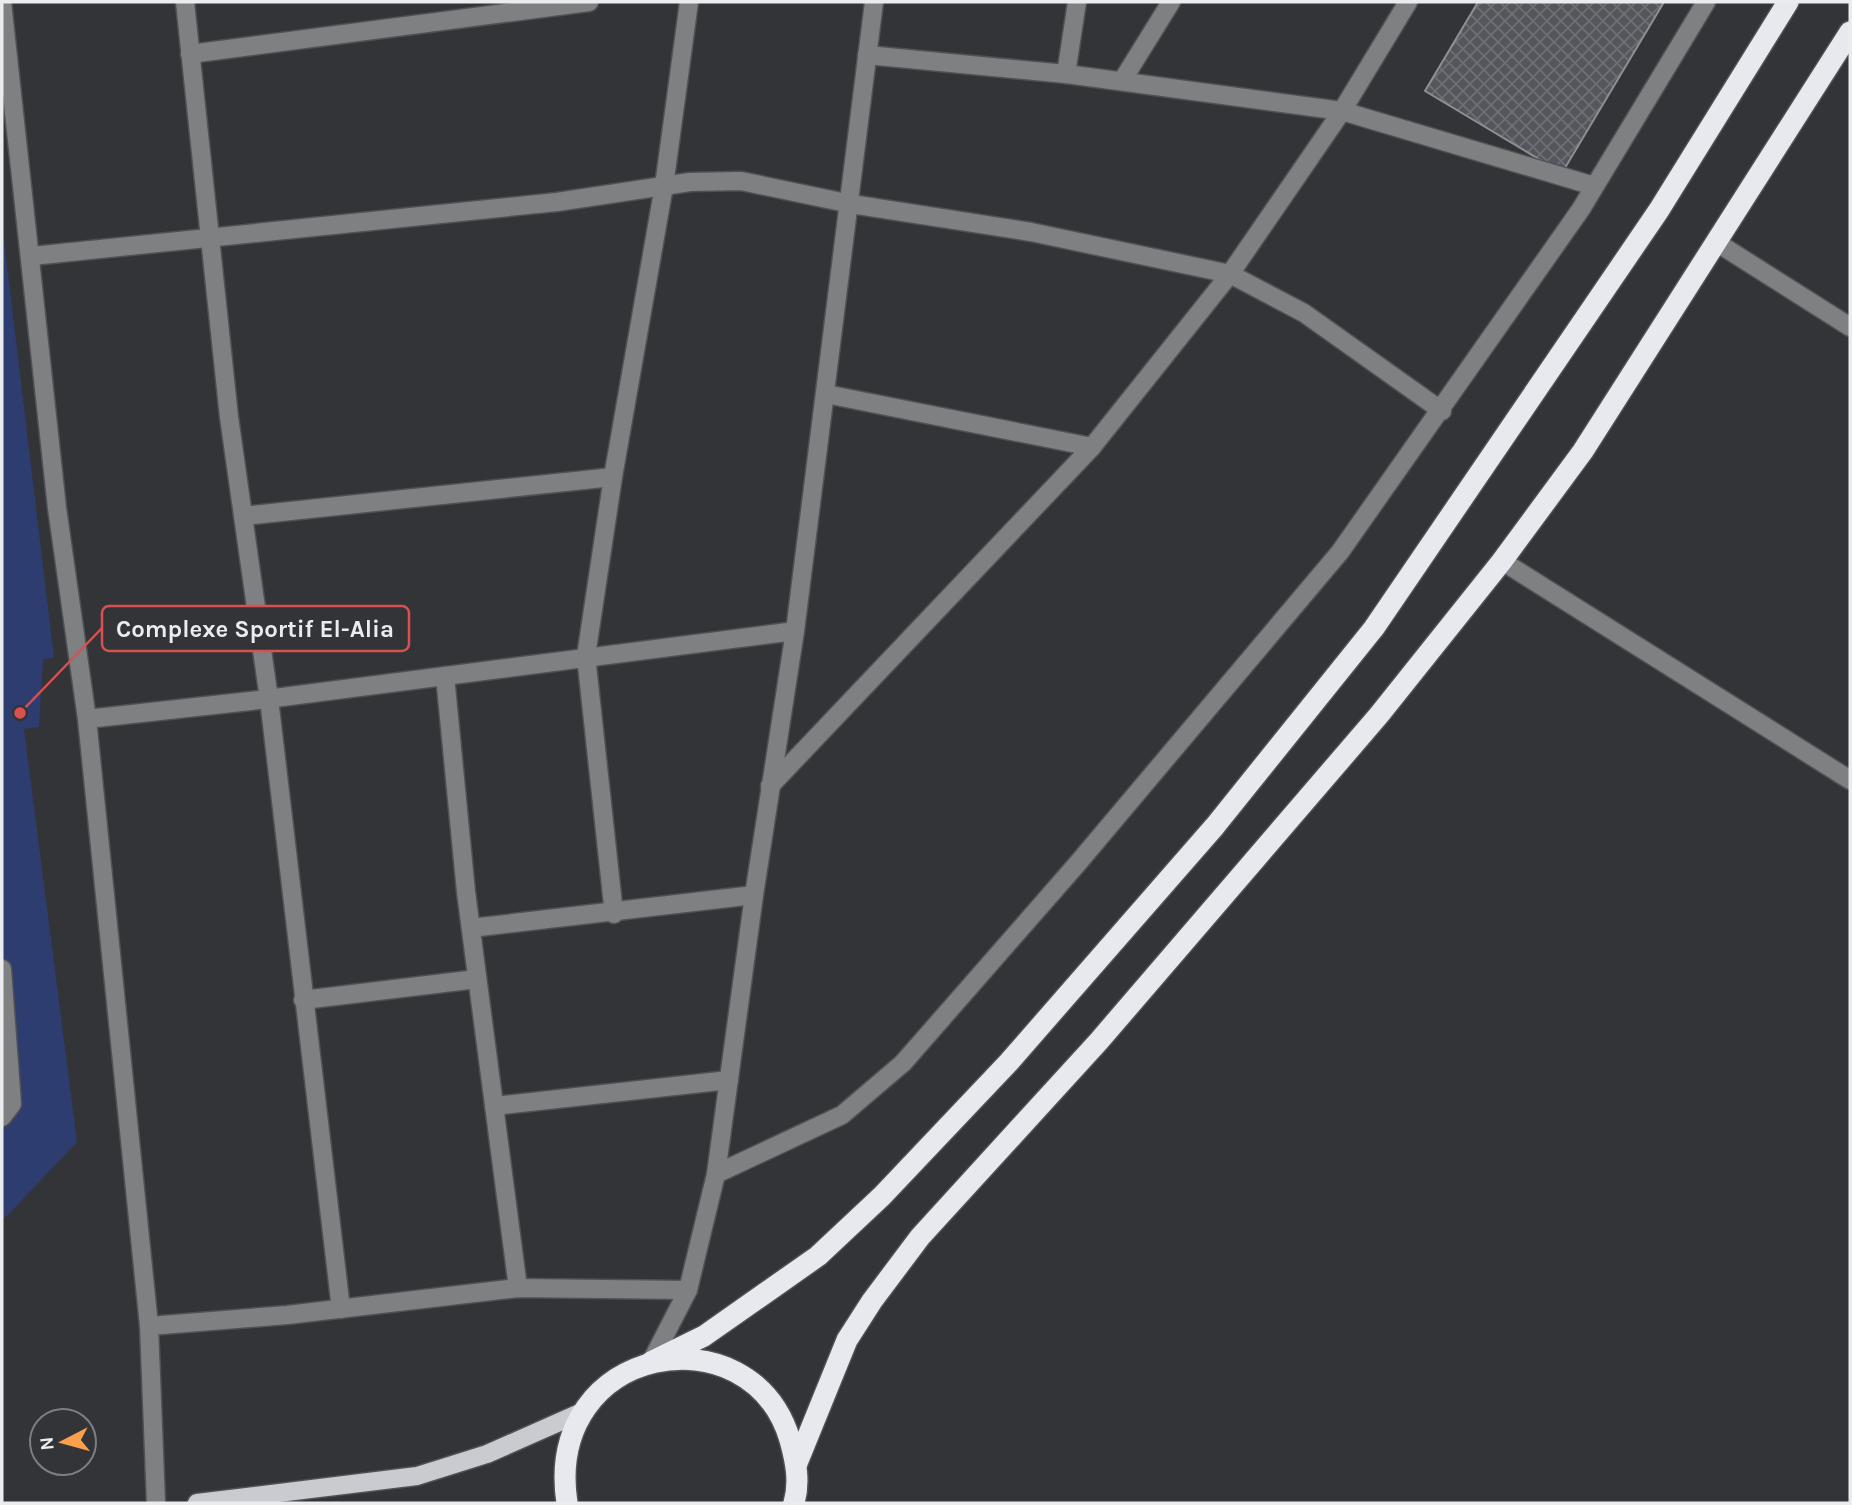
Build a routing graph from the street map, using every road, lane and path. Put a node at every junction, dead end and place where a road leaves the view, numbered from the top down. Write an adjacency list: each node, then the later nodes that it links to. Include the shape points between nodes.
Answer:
1 (2, 2): 22 (street)
2 (185, 2): 12 (street)
3 (589, 2): 12 (street)
4 (690, 2): 17 (street)
5 (874, 2): 13 (street)
6 (1077, 2): 14 (street)
7 (1171, 2): 15 (street)
8 (1408, 2): 16 (street)
9 (1706, 2): 18 (street)
10 (1788, 2): 52 (highway, via 1659,210 1374,628 1215,826 1009,1062 882,1196 818,1255 704,1336)
11 (1850, 32): 21 (highway)
12 (190, 54): 20 (street)
13 (867, 55): 14 (street); 19 (street)
14 (1066, 74): 15 (street)
15 (1122, 81): 16 (street)
16 (1342, 111): 18 (street); 23 (street)
17 (664, 186): 19 (street, via 741,181); 20 (street, via 557,202); 28 (street)
18 (1594, 186): 26 (street)
19 (851, 204): 23 (street, via 1031,232); 25 (street)
20 (209, 236): 22 (street); 29 (street)
21 (1716, 242): 24 (street); 30 (highway, via 1583,451)
22 (32, 256): 35 (street, via 57,508)
23 (1230, 274): 26 (street, via 1304,313); 27 (street)
24 (1850, 327)
25 (826, 394): 27 (street); 31 (street)
26 (1442, 411): 47 (street, via 1340,552 1273,634 903,1063 842,1115)
27 (1092, 447): 37 (street)
28 (613, 477): 29 (street); 32 (street)
29 (243, 516): 34 (street)
30 (1502, 561): 36 (street); 54 (highway, via 1379,715 1100,1041 920,1237 847,1340)
31 (795, 631): 32 (street); 37 (street)
32 (586, 656): 33 (street); 39 (street)
33 (445, 676): 34 (street); 40 (street)
34 (269, 699): 35 (street); 43 (street)
35 (87, 719): 51 (street)
36 (1850, 780)
37 (770, 786): 38 (street)
38 (754, 895): 39 (street); 44 (street)
39 (614, 914): 40 (street)
40 (471, 929): 42 (street)
41 (2, 969): 46 (street, via 12,1104)
42 (477, 979): 43 (street); 45 (street)
43 (303, 1000): 50 (street)
44 (729, 1080): 45 (street); 47 (street)
45 (494, 1106): 48 (street)
46 (2, 1117)
47 (716, 1174): 49 (street)
48 (518, 1288): 49 (street); 50 (street)
49 (688, 1290): 52 (street)
50 (341, 1309): 51 (street)
51 (149, 1326): 55 (street)
52 (651, 1362): 53 (highway, via 616,1378); 54 (highway, via 691,1359 729,1369 762,1392 785,1424)
53 (582, 1412): 56 (main road, via 487,1454 417,1476); 57 (highway, via 568,1443 563,1477)
54 (797, 1463): 58 (highway)
55 (156, 1503)
56 (197, 1503)
57 (567, 1503)
58 (794, 1503)

